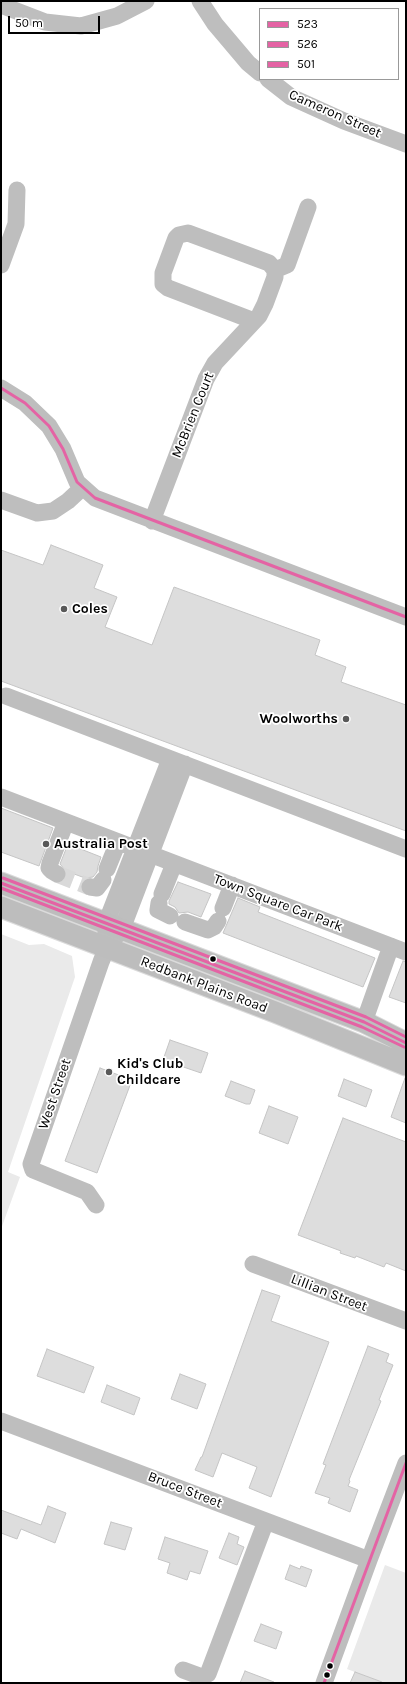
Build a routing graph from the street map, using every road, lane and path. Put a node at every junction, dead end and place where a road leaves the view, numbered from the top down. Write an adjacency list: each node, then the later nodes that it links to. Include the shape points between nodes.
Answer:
1 (146, 1): 3 (street, via 117,16 81,26 45,22)
2 (200, 1): 4 (street, via 215,24)
3 (1, 5)
4 (259, 72)
5 (269, 80): 6 (street, Cameron Street, via 291,97 344,121)
6 (406, 144)
7 (16, 190): 9 (street, via 16,224)
8 (308, 207): 10 (street, via 287,265)
9 (1, 265)
10 (275, 270): 11 (street, McBrien Court, via 266,304); 11 (street, via 268,263 183,233 176,238 162,272 163,284 168,288)
11 (254, 321): 15 (street, McBrien Court, via 215,363 206,379)
12 (1, 388): 13 (street, via 25,402 49,426)
13 (82, 488): 14 (street, via 53,510 37,513); 15 (street, via 95,498)
14 (1, 500)
15 (152, 521): 16 (street)
16 (406, 617)
17 (6, 696): 18 (street)
18 (177, 762): 22 (street); 23 (street)
19 (1, 797): 20 (street, Town Square Car Park)
20 (66, 822): 21 (street, Town Square Car Park); 25 (street, via 49,868)
21 (118, 842): 23 (street, Town Square Car Park); 26 (street)
22 (406, 849)
23 (142, 852): 24 (street, Town Square Car Park); 30 (street)
24 (174, 864): 28 (street, Town Square Car Park); 28 (street, via 169,909 208,930 214,927 221,915)
25 (57, 874)
26 (100, 879)
27 (1, 883): 30 (main road, Redbank Plains Road)
28 (232, 885): 32 (street, Town Square Car Park)
29 (1, 907): 31 (main road, Redbank Plains Road)
30 (114, 926): 31 (street); 33 (main road, Redbank Plains Road)
31 (107, 947): 37 (main road, Redbank Plains Road); 38 (street, West Street, via 31,1164 33,1170 87,1192)
32 (398, 949): 33 (street)
33 (364, 1022): 34 (main road, Redbank Plains Road)
34 (385, 1033): 35 (main road); 36 (main road, Redbank Plains Road)
35 (406, 1036)
36 (406, 1043)
37 (406, 1065)
38 (96, 1205)
39 (253, 1264): 40 (street, Lillian Street)
40 (406, 1321)
41 (1, 1421): 43 (street, Bruce Street)
42 (406, 1462): 44 (street)
43 (266, 1521): 44 (street, Bruce Street); 45 (street, via 208,1674 202,1677)
44 (368, 1560): 46 (street)
45 (183, 1670)
46 (324, 1683)

